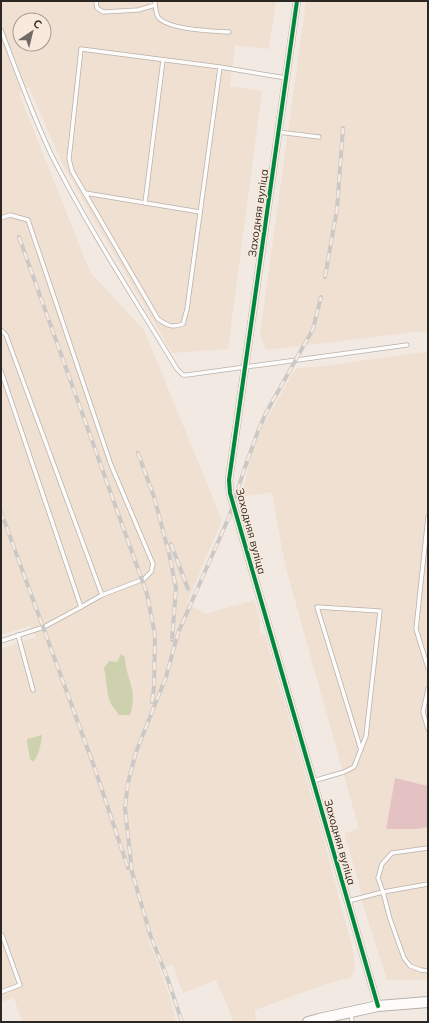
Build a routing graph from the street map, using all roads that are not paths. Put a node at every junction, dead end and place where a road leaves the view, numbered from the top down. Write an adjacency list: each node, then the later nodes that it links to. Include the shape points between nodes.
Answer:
1 (96, 1): 3 (lane, via 97,8 103,12 138,10)
2 (297, 1): 8 (street, Заходняя вуліца)
3 (155, 3): 5 (lane, via 158,17 169,25)
4 (1, 30): 17 (lane, via 24,92 51,153 97,238 177,369 187,376)
5 (229, 32)
6 (162, 60): 7 (lane); 11 (lane, via 81,49 68,159); 12 (lane)
7 (220, 67): 8 (lane); 13 (lane)
8 (286, 78): 9 (street, Заходняя вуліца)
9 (278, 132): 10 (lane); 17 (street, Заходняя вуліца)
10 (319, 137)
11 (85, 193): 12 (lane); 13 (lane, via 158,319 175,327 183,324 187,309)
12 (145, 203): 13 (lane)
13 (200, 212)
14 (1, 218): 20 (lane, via 10,215 28,220 111,465 153,564 151,572 144,579)
15 (1, 330): 20 (lane, via 6,335)
16 (408, 344): 17 (lane)
17 (245, 368): 29 (street, Заходняя вуліца, via 229,480 230,493)
18 (1, 371): 21 (lane)
19 (428, 517): 24 (lane, via 416,629)
20 (102, 595): 21 (lane)
21 (81, 607): 22 (lane, via 44,627)
22 (18, 635): 23 (lane); 26 (lane)
23 (1, 641)
24 (428, 668)
25 (428, 689): 27 (lane, via 423,712)
26 (33, 690)
27 (428, 729)
28 (361, 750): 28 (lane, via 366,736 380,611 317,607); 29 (lane, via 354,767)
29 (313, 781): 33 (street, Заходняя вуліца)
30 (428, 848): 32 (lane, via 392,853 382,864 378,878)
31 (428, 884): 32 (lane)
32 (383, 892): 33 (lane); 35 (lane, via 404,958 410,966)
33 (348, 901): 38 (street, Заходняя вуліца)
34 (2, 935): 36 (lane, via 20,985)
35 (428, 971)
36 (1, 992)
37 (428, 1002): 38 (main road)
38 (378, 1006): 39 (main road)
39 (351, 1017): 40 (main road)
40 (308, 1022)

